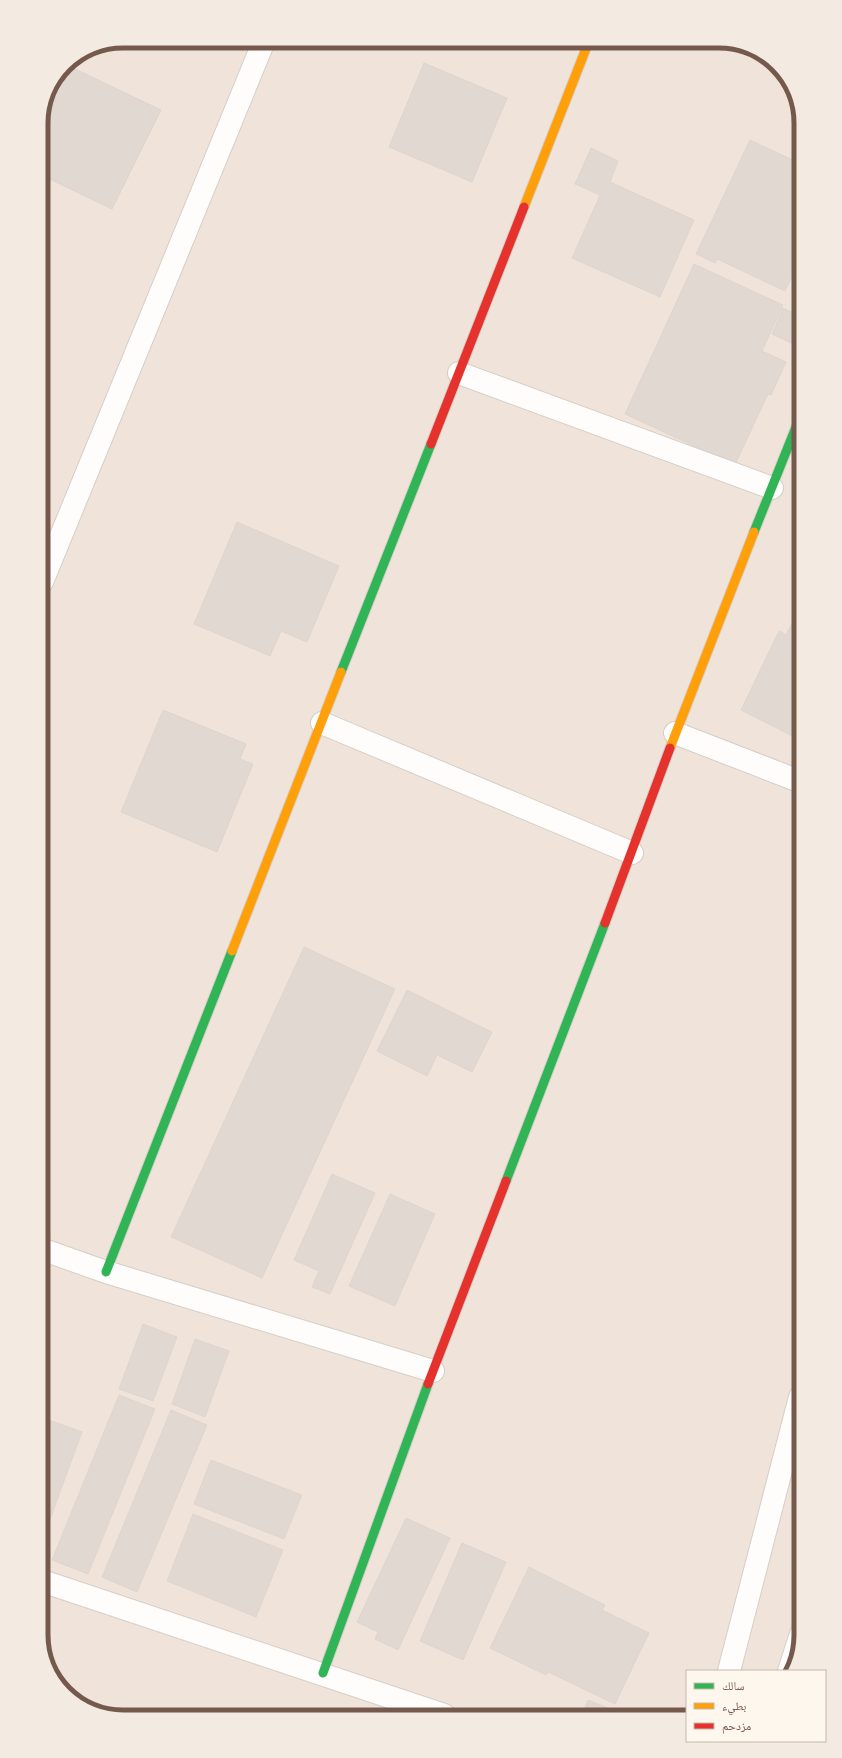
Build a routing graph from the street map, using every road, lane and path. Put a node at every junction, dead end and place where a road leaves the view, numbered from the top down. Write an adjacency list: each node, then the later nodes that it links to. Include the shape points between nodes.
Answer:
1 (261, 48): 6 (street)
2 (586, 48): 3 (street)
3 (459, 372): 5 (street); 7 (street)
4 (794, 432): 5 (street)
5 (772, 488): 8 (street)
6 (48, 567)
7 (322, 723): 10 (street); 12 (street)
8 (675, 733): 9 (street); 10 (street)
9 (794, 779)
10 (632, 853): 13 (street)
11 (48, 1251): 12 (street)
12 (106, 1272): 13 (street)
13 (433, 1371): 17 (street)
14 (794, 1420): 16 (street)
15 (48, 1583): 17 (street)
16 (729, 1670)
17 (323, 1673): 18 (street)
18 (430, 1710)

